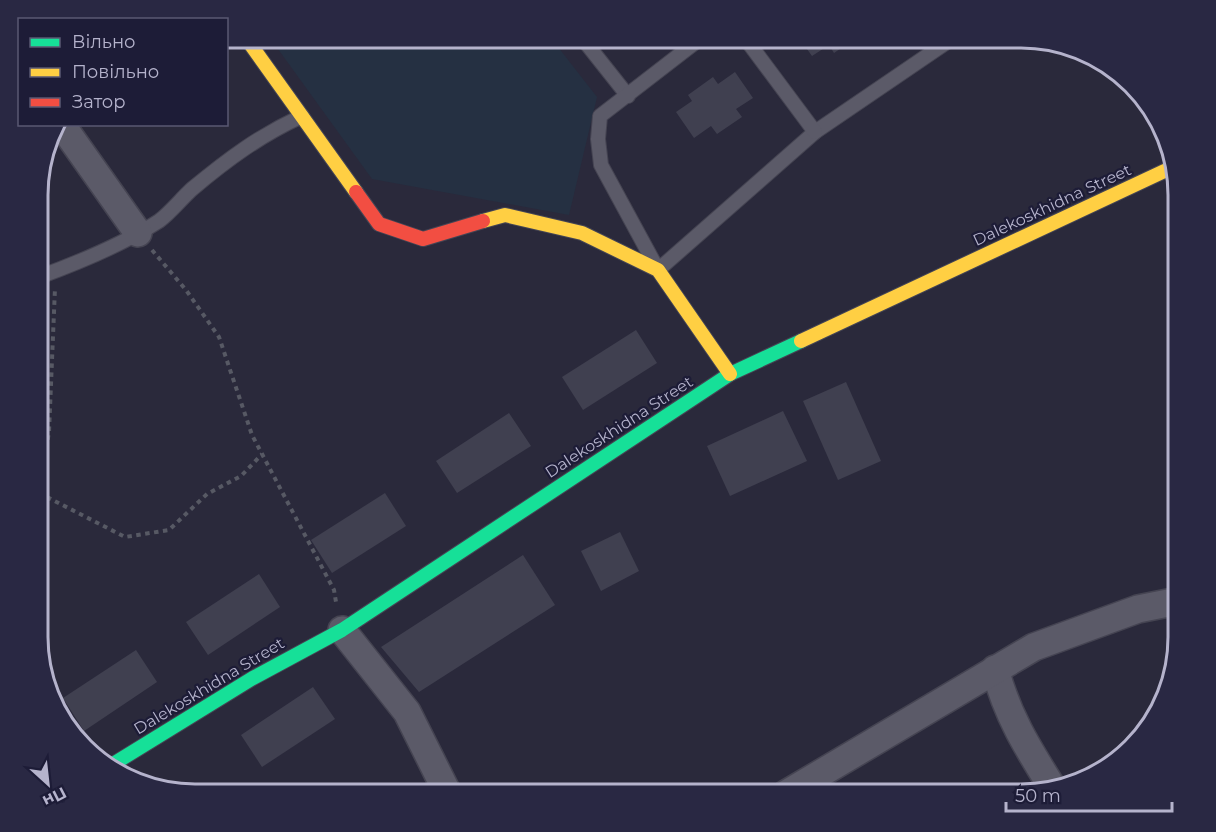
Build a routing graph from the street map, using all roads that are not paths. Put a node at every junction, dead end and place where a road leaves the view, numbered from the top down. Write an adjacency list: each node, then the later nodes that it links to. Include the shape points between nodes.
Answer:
1 (253, 48): 7 (street)
2 (590, 48): 6 (lane)
3 (688, 48): 6 (lane)
4 (752, 48): 9 (lane)
5 (938, 48): 9 (lane)
6 (628, 96): 12 (lane, via 600,116 601,165)
7 (302, 116): 11 (lane, via 267,133 224,163 161,219); 12 (street, via 379,224 423,239 505,215 582,233)
8 (64, 129): 11 (street)
9 (815, 132): 12 (lane)
10 (1166, 170): 14 (street, Dalekoskhidna Street)
11 (138, 233): 13 (lane)
12 (658, 270): 14 (street)
13 (48, 274)
14 (730, 374): 16 (street, Dalekoskhidna Street)
15 (1168, 603): 17 (street, via 1138,609 1034,646)
16 (342, 630): 18 (street, Dalekoskhidna Street, via 206,705); 20 (street, via 407,712)
17 (995, 669): 19 (street, via 1018,733); 21 (street)
18 (117, 761)
19 (1048, 781)
20 (443, 784)
21 (803, 784)

